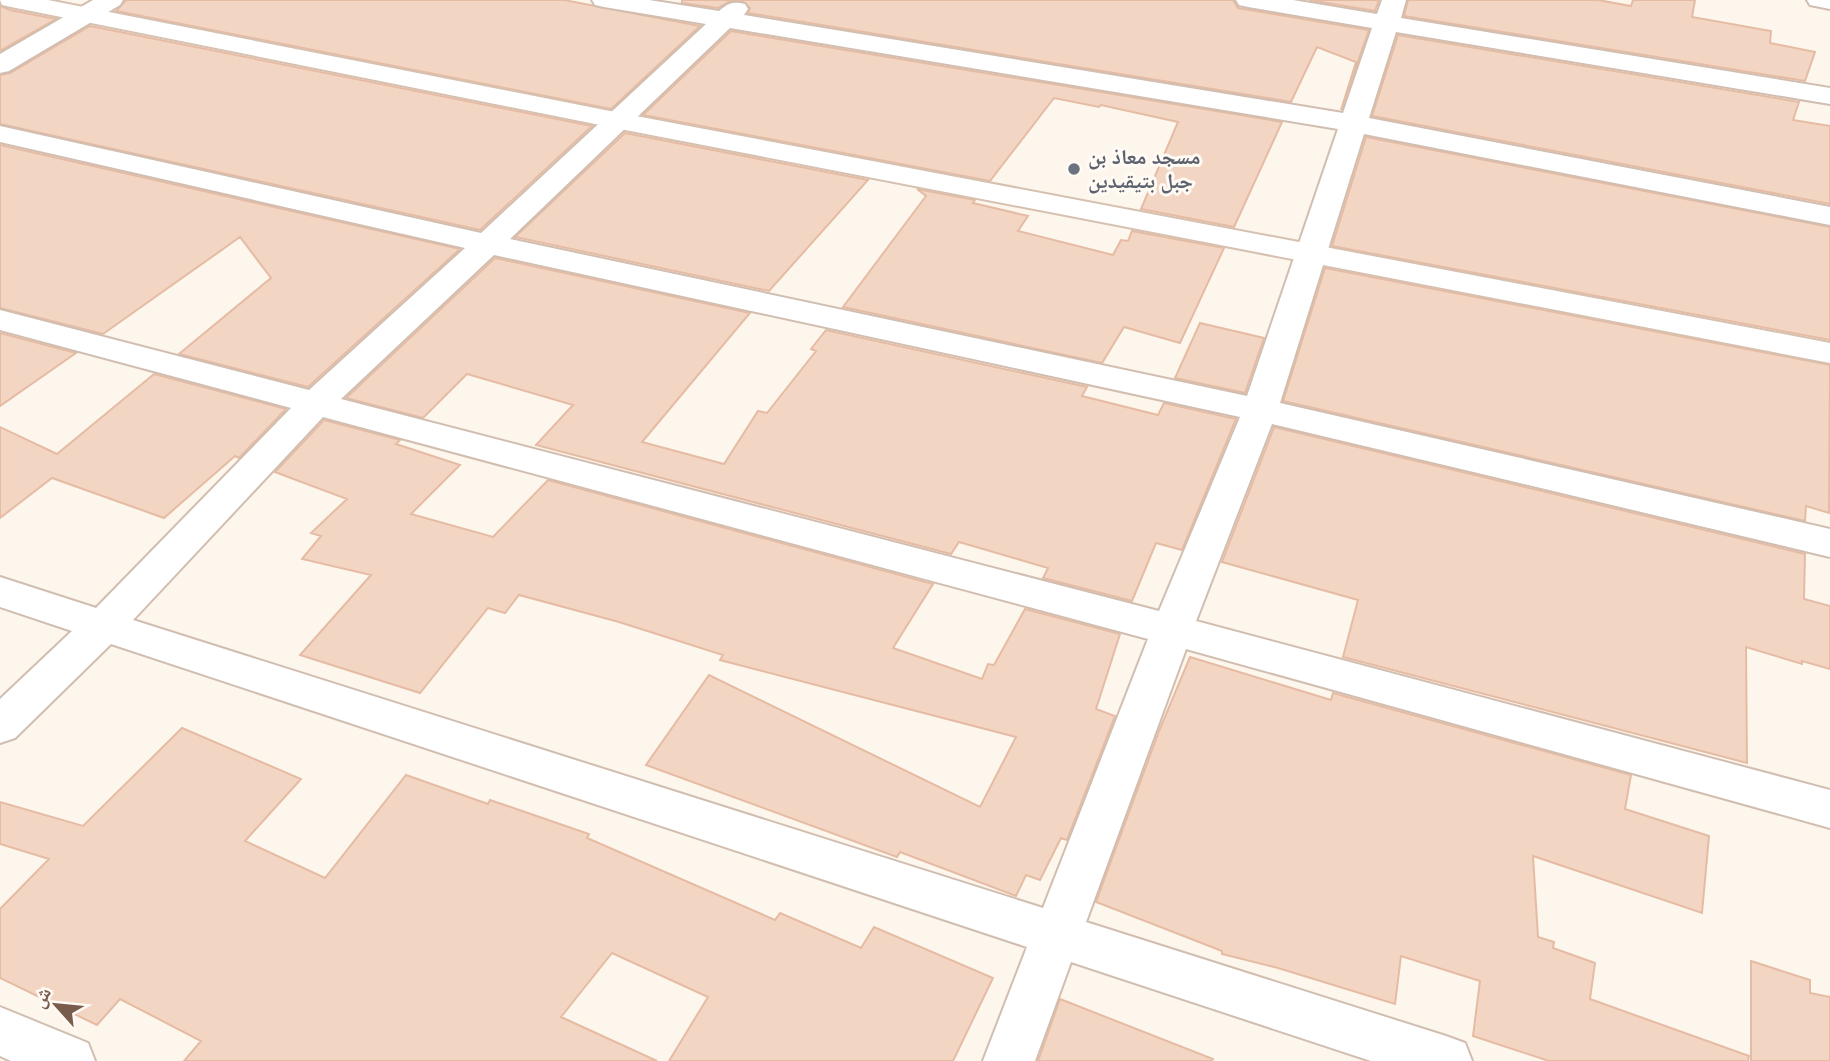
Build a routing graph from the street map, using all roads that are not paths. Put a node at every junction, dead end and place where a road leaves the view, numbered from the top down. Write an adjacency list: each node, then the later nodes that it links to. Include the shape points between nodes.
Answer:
1 (11, 0): 9 (street)
2 (111, 0): 9 (street)
3 (604, 0): 7 (street)
4 (1248, 0): 8 (street)
5 (1819, 0): 6 (street)
6 (1830, 2)
7 (734, 10): 12 (street); 13 (street)
8 (1390, 11): 11 (street); 13 (street)
9 (85, 15): 10 (street); 12 (street)
10 (0, 65)
11 (1830, 96)
12 (620, 121): 16 (street); 17 (street)
13 (1353, 123): 15 (street); 17 (street)
14 (0, 134): 16 (street)
15 (1830, 216)
16 (488, 244): 20 (street); 21 (street)
17 (1311, 253): 19 (street); 21 (street)
18 (0, 320): 20 (street)
19 (1830, 353)
20 (315, 404): 24 (street); 25 (street)
21 (1260, 411): 22 (street); 25 (street)
22 (1830, 543)
23 (0, 592): 24 (street)
24 (102, 627): 26 (street); 28 (street)
25 (1172, 630): 27 (street); 28 (street)
26 (0, 726)
27 (1830, 809)
28 (1056, 933): 31 (street); 32 (street)
29 (0, 1031): 30 (street)
30 (69, 1061)
31 (1009, 1061)
32 (1446, 1061)

